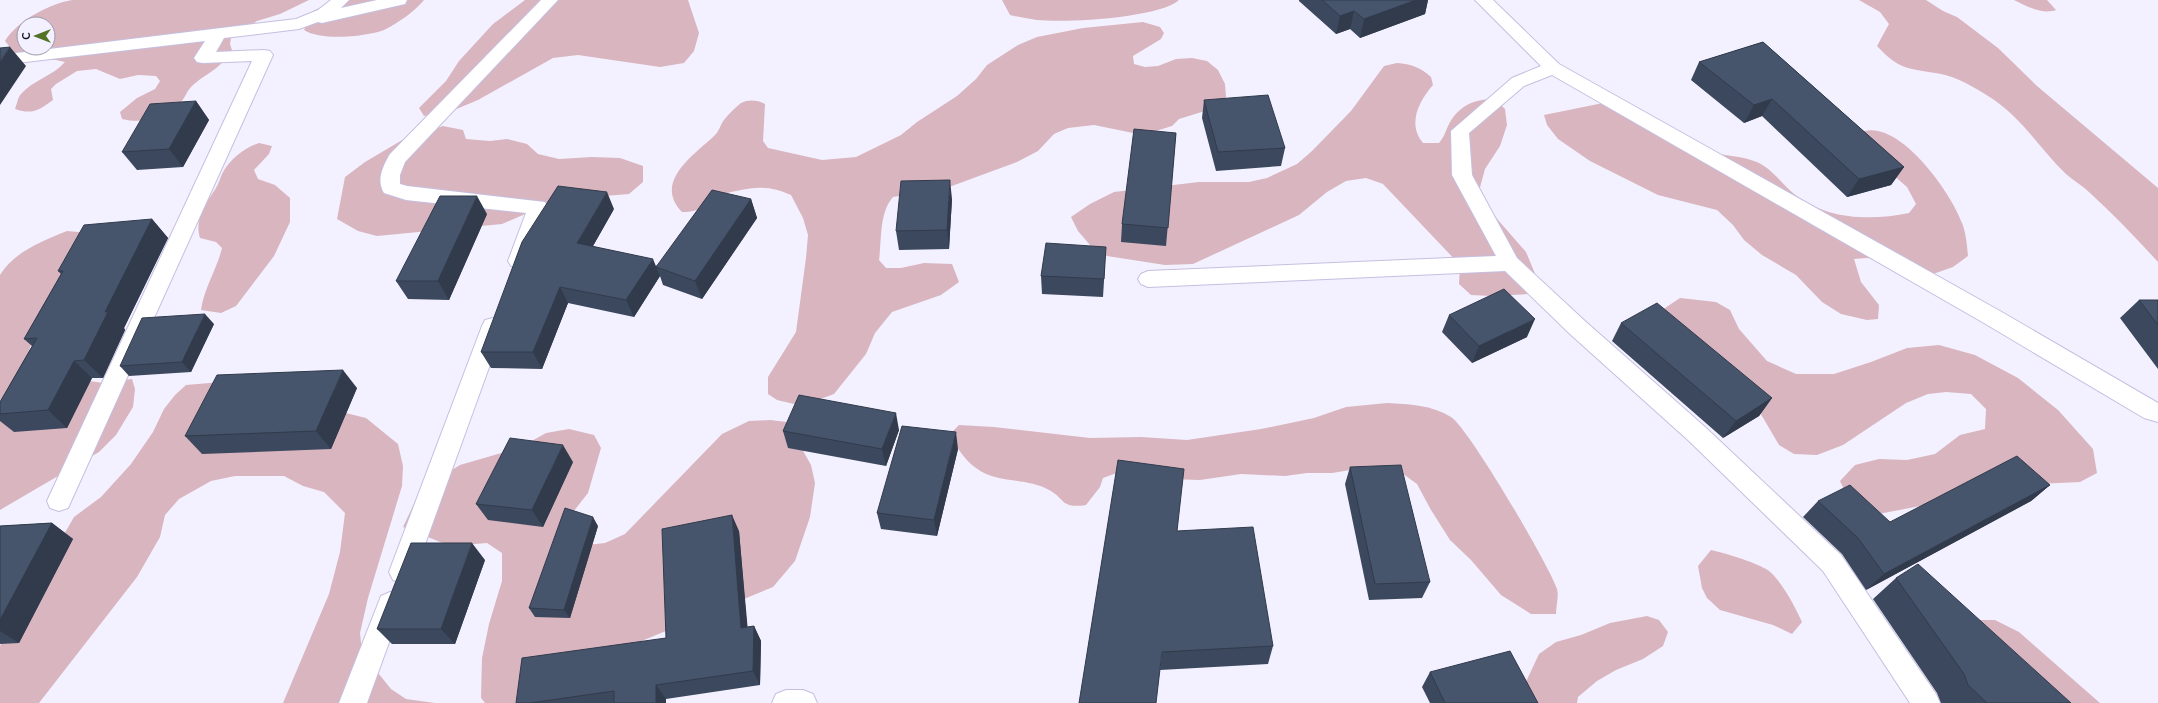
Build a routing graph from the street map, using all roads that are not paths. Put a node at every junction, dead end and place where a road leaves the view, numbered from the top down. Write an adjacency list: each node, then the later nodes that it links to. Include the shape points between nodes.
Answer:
1 (340, 0): 5 (lane, via 324,14)
2 (399, 0): 5 (lane)
3 (550, 0): 11 (lane, via 397,159 390,175 391,188 406,193 538,207)
4 (1483, 0): 8 (lane)
5 (299, 24): 6 (lane)
6 (218, 34): 7 (lane); 14 (lane, via 203,58 264,55)
7 (0, 60)
8 (1553, 68): 9 (lane, via 1518,82 1460,131 1462,175); 13 (lane, via 1992,316)
9 (1510, 263): 10 (lane); 18 (lane, via 1578,328 1697,434 1832,563)
10 (1148, 279)
11 (510, 281)
12 (499, 310): 15 (lane)
13 (2158, 413)
14 (59, 501)
15 (353, 703)
16 (786, 703): 17 (lane)
17 (803, 703)
18 (1926, 703)

